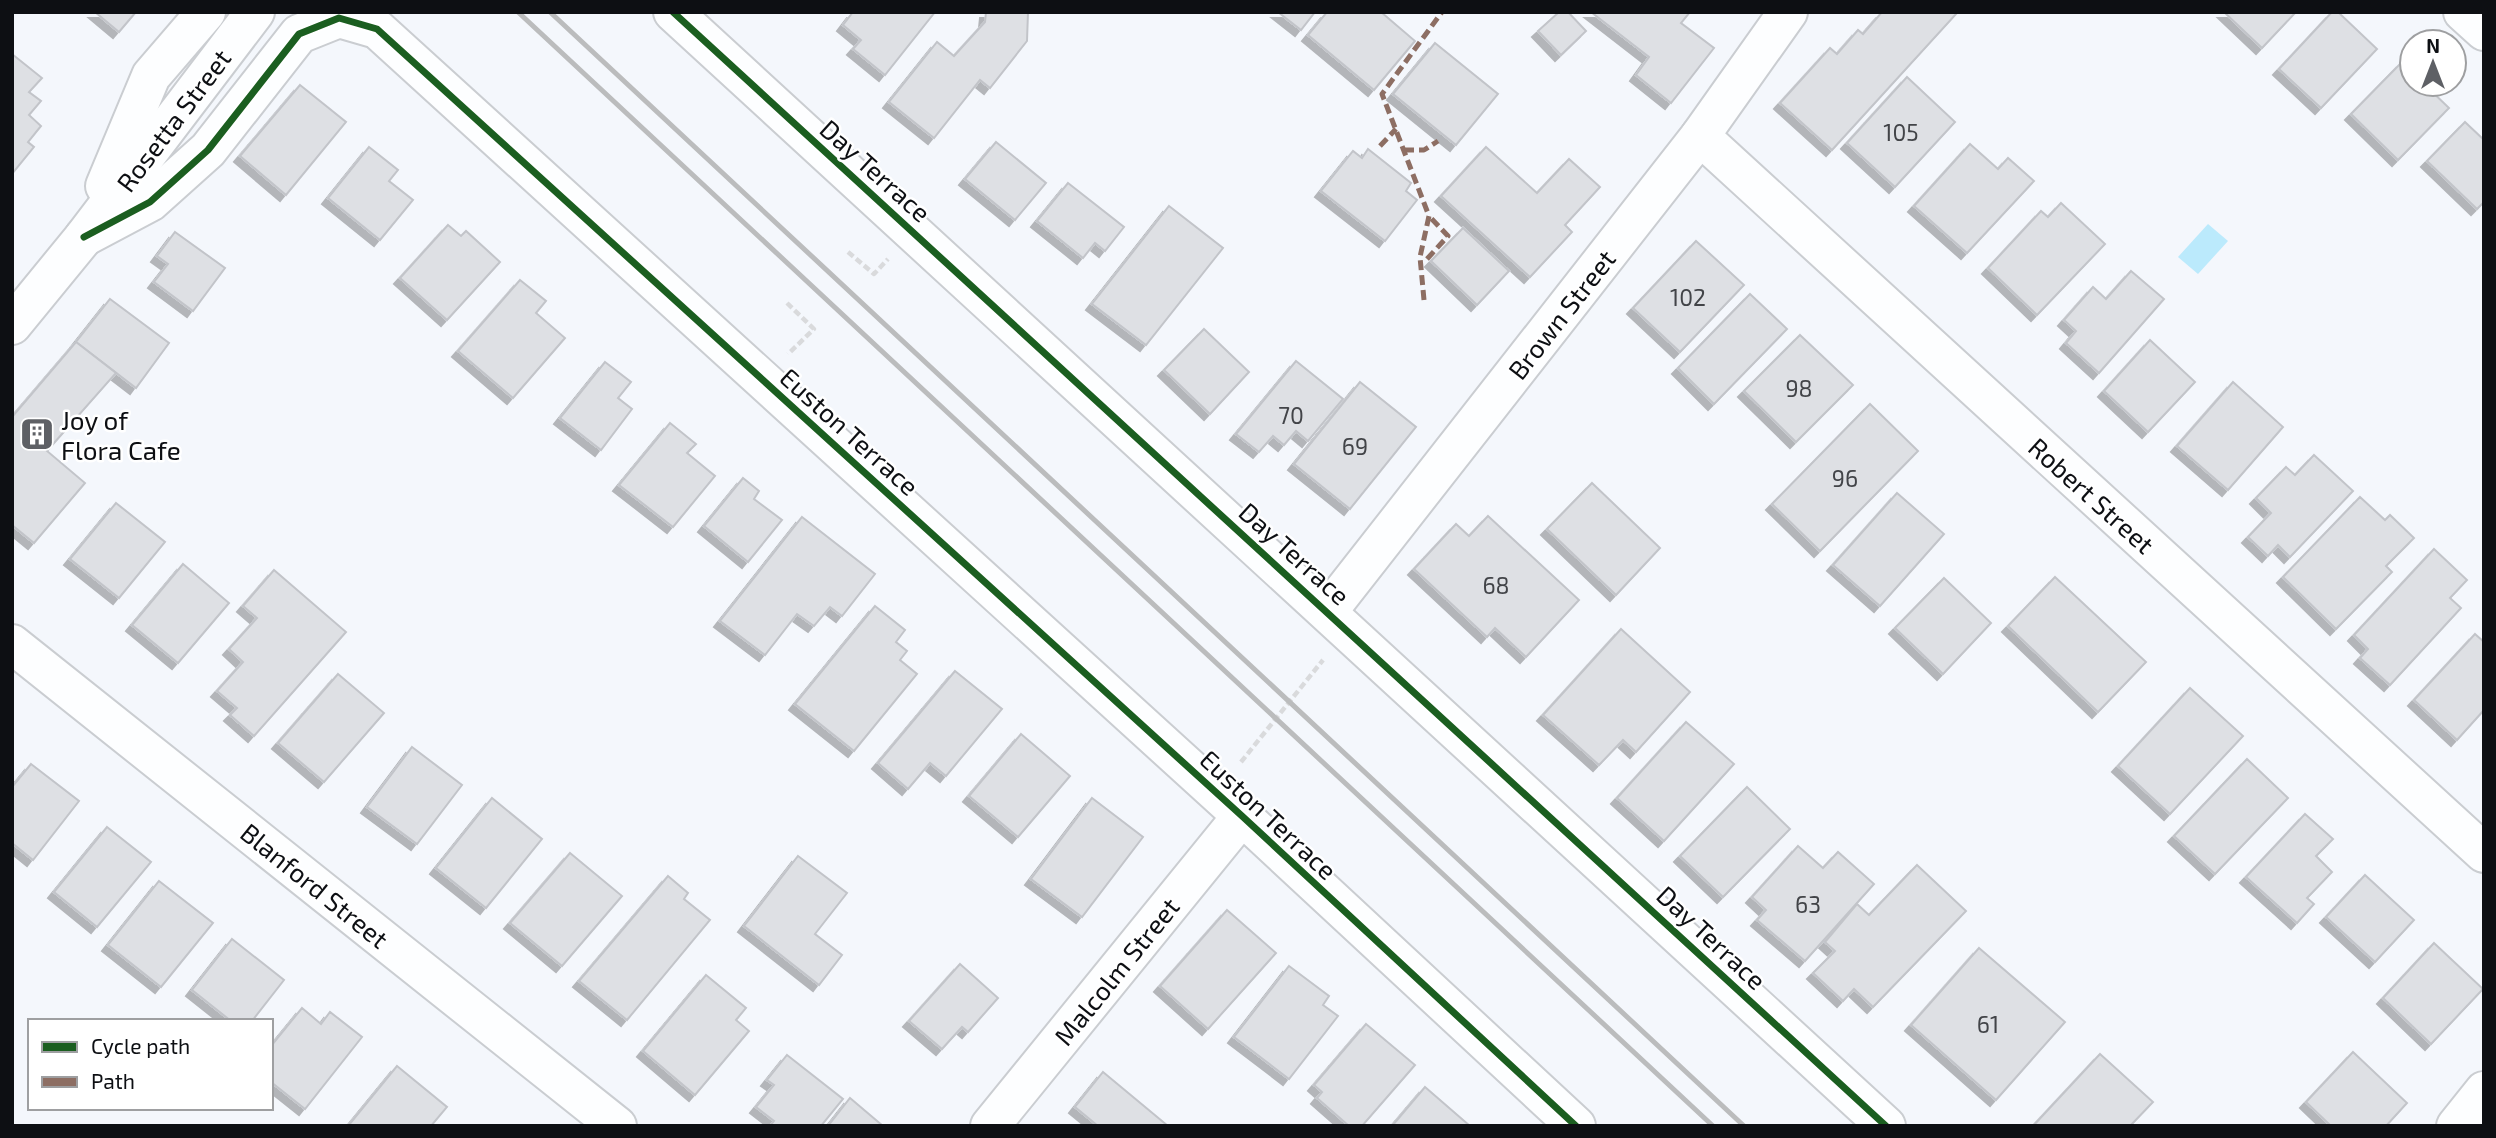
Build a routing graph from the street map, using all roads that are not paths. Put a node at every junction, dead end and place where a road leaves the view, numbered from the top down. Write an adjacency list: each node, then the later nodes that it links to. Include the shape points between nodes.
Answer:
1 (206, 12): 8 (street, via 151,76)
2 (255, 12): 8 (street, Rosetta Street)
3 (673, 12): 10 (street, Day Terrace)
4 (1788, 12): 7 (street, Brown Street)
5 (2463, 12): 6 (street)
6 (2484, 31)
7 (1700, 136): 10 (street, Brown Street); 13 (street, Robert Street)
8 (84, 237): 9 (street, Rosetta Street); 12 (street, Euston Terrace, via 150,202 208,150 299,34 339,18 377,29)
9 (12, 325)
10 (1338, 620): 18 (street, Day Terrace)
11 (12, 644): 15 (street, Blanford Street)
12 (1229, 805): 16 (street, Malcolm Street); 17 (street, Euston Terrace)
13 (2484, 853)
14 (2484, 1091): 19 (street)
15 (617, 1126)
16 (990, 1126)
17 (1576, 1126)
18 (1886, 1126)
19 (2456, 1126)

